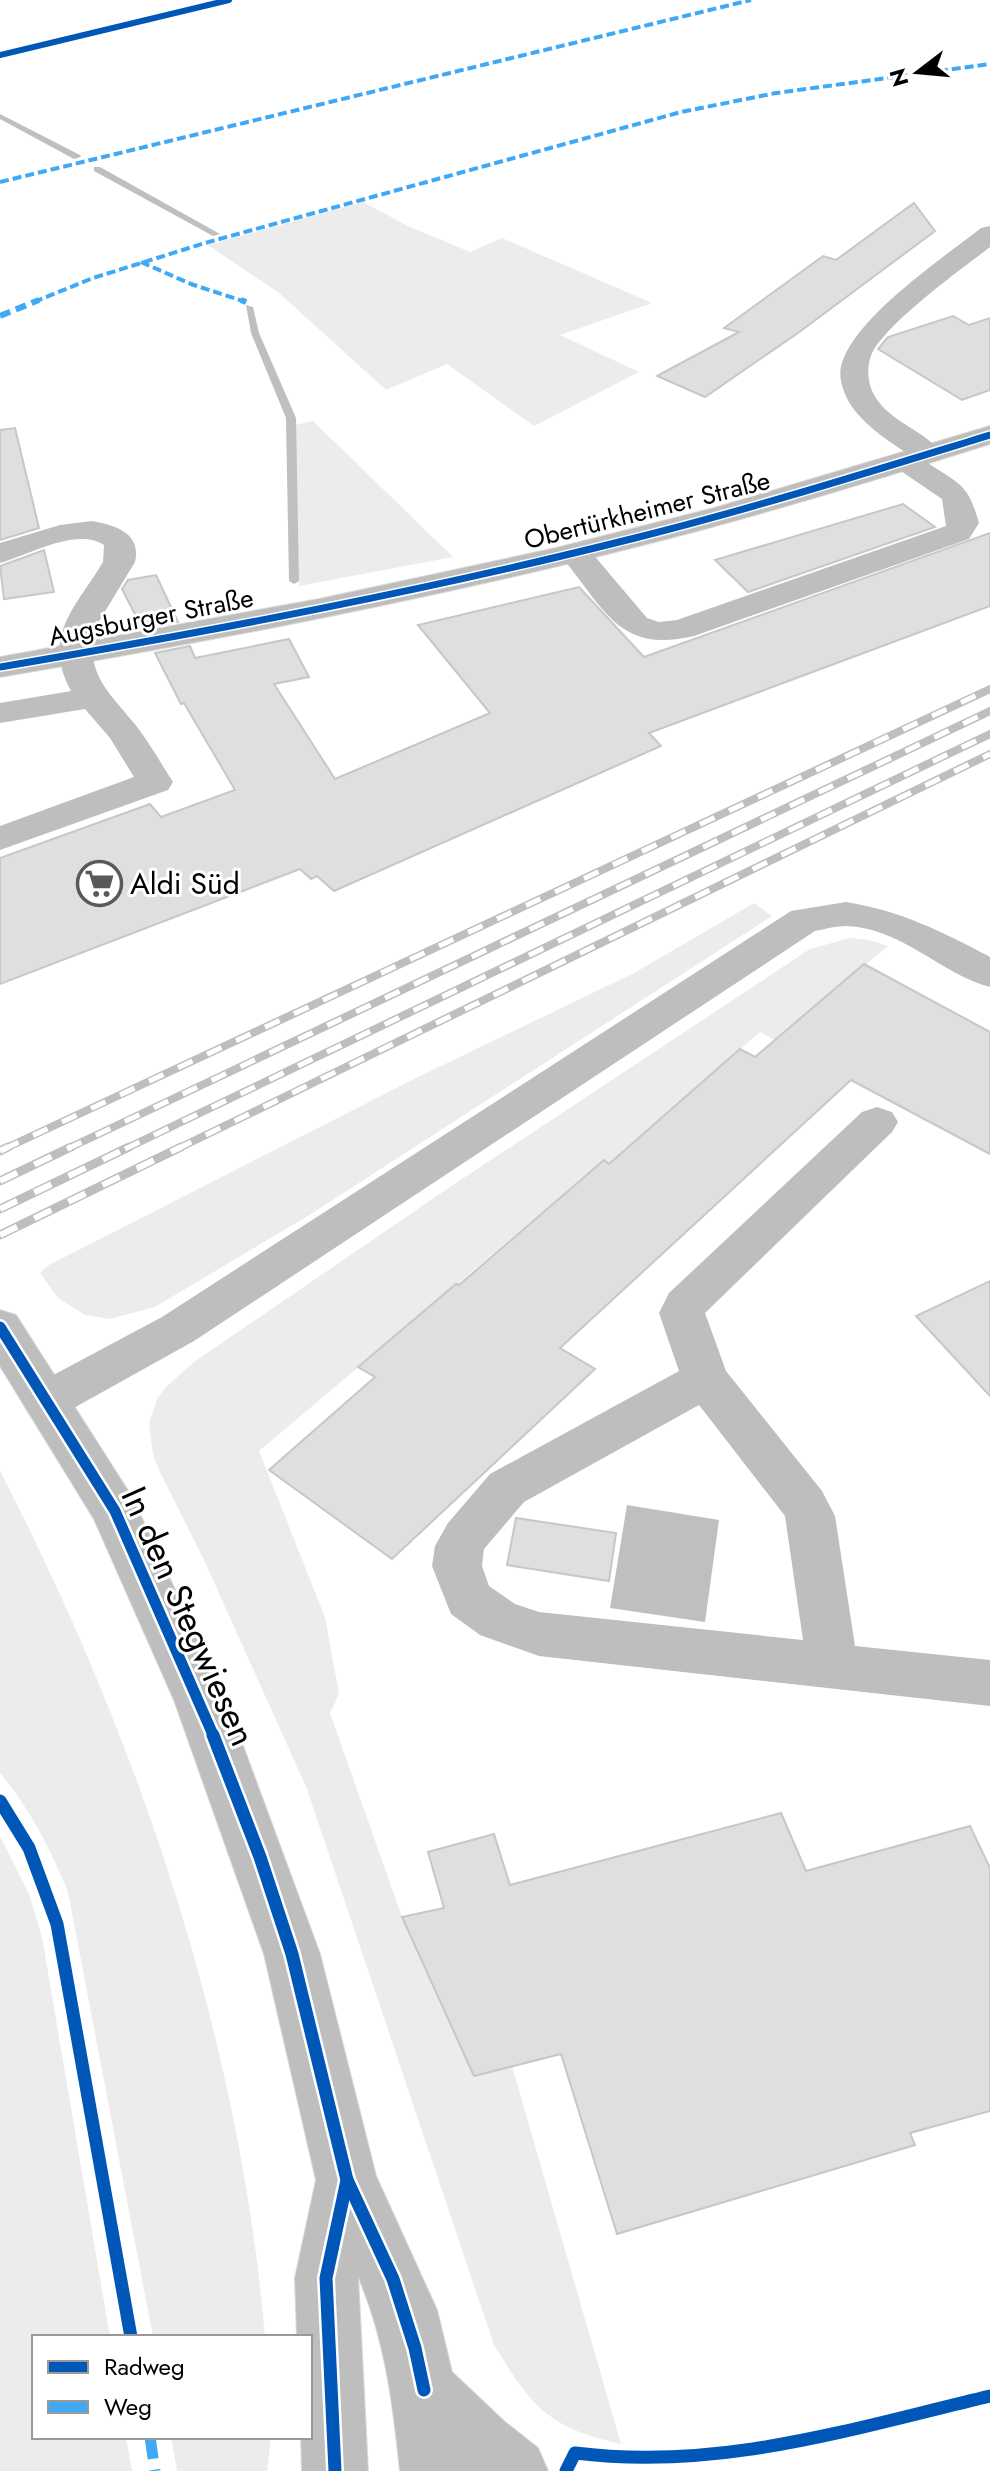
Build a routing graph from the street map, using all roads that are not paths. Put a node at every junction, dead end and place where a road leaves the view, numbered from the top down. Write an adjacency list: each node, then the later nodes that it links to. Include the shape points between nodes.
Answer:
1 (990, 234): 3 (main road)
2 (990, 262): 3 (main road)
3 (954, 265): 5 (main road, via 865,342 854,365 863,401)
4 (990, 435): 5 (main road, Obertürkheimer Straße)
5 (916, 458): 7 (main road, Obertürkheimer Straße); 7 (main road, via 956,495 963,523 958,532 682,629 657,632 635,625)
6 (0, 553): 9 (main road, via 83,529 107,533 118,542 119,561 94,595)
7 (575, 553): 8 (main road, Obertürkheimer Straße)
8 (309, 609): 9 (main road, Augsburger Straße)
9 (76, 654): 10 (main road, Augsburger Straße); 11 (main road)
10 (0, 667)
11 (90, 698): 12 (main road); 13 (main road, via 121,730 155,782)
12 (0, 713)
13 (0, 839)
14 (990, 974): 18 (main road, via 918,935 872,918 846,914 805,920 178,1329)
15 (877, 1122): 17 (main road, via 685,1305 682,1313)
16 (0, 1327): 18 (main road, In den Stegwiesen)
17 (705, 1379): 19 (main road, via 807,1511); 19 (main road, via 499,1494 460,1546 462,1589 485,1614 539,1634)
18 (46, 1401): 21 (main road, In den Stegwiesen, via 107,1497 200,1700 292,1954)
19 (832, 1665): 20 (main road)
20 (990, 1683)
21 (347, 2180): 22 (main road, In den Stegwiesen, via 405,2310); 23 (main road, In den Stegwiesen, via 326,2278)
22 (424, 2390): 24 (main road, In den Stegwiesen); 25 (main road)
23 (335, 2471)
24 (433, 2471)
25 (515, 2471)

